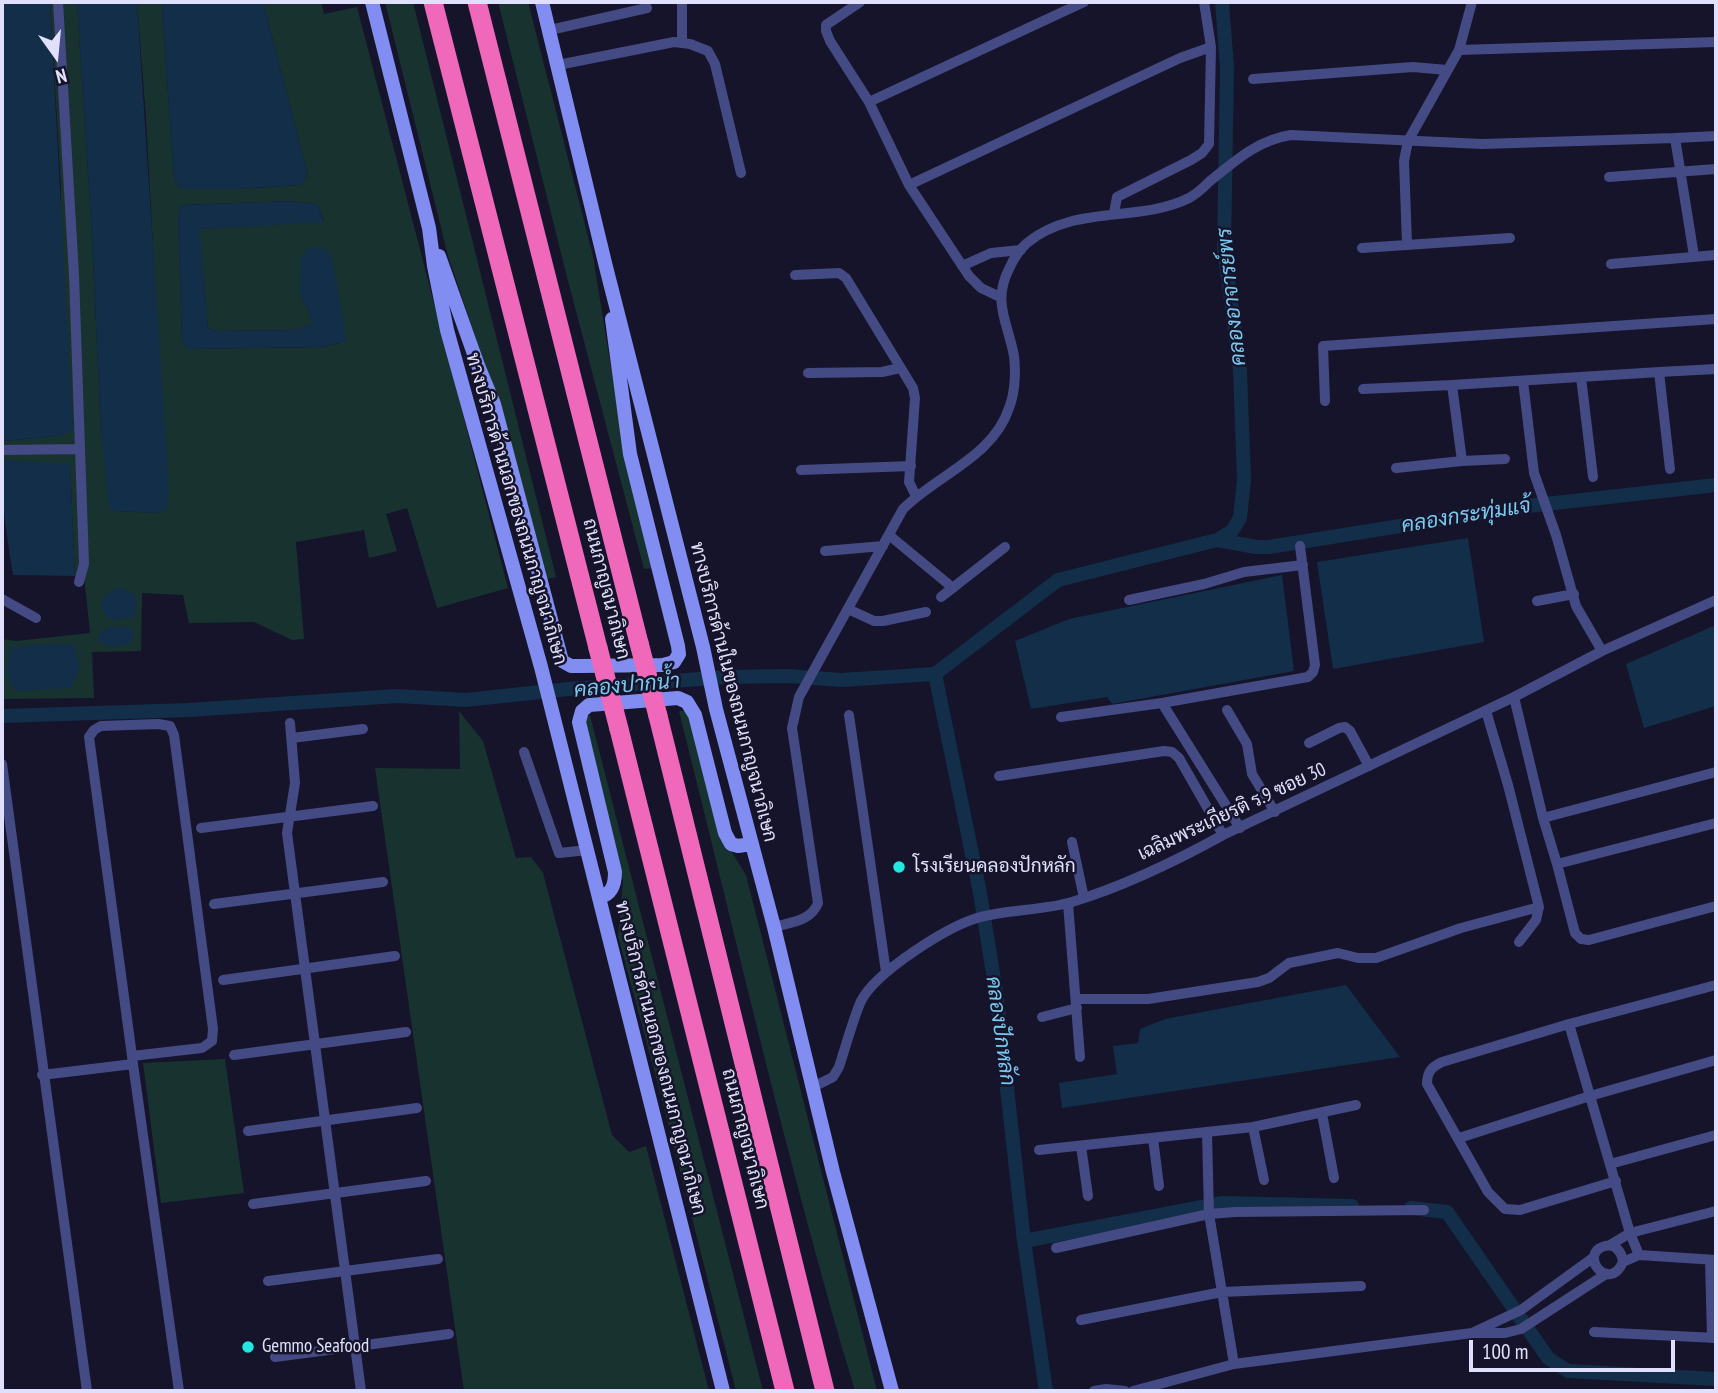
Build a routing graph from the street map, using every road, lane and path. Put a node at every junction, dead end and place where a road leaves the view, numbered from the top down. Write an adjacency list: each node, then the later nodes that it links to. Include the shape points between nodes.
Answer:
1 (58, 2): 54 (street)
2 (372, 2): 30 (main road, ทางบริการด้านนอกของถนนกาญจนาภิเษก)
3 (433, 2): 185 (highway, ถนนกาญจนาภิเษก, bridge)
4 (477, 2): 186 (highway, ถนนกาญจนาภิเษก, bridge)
5 (542, 2): 12 (main road, ทางบริการด้านในของถนนกาญจนาภิเษก)
6 (681, 2): 13 (street)
7 (860, 2): 20 (street, via 826,25 826,31)
8 (1084, 2): 20 (street)
9 (1204, 2): 15 (street)
10 (1472, 2): 16 (street)
11 (647, 8): 12 (street)
12 (550, 30): 17 (main road, ทางบริการด้านในของถนนกาญจนาภิเษก)
13 (682, 42): 17 (street); 26 (street, via 708,51 715,64)
14 (1716, 42): 16 (street)
15 (1211, 47): 28 (street); 29 (street, via 1209,144 1191,160 1117,197)
16 (1459, 50): 18 (street)
17 (558, 65): 39 (main road, ทางบริการด้านในของถนนกาญจนาภิเษก)
18 (1447, 70): 19 (street, via 1413,67); 23 (street)
19 (1253, 79)
20 (869, 102): 28 (street)
21 (1716, 136): 22 (street)
22 (1675, 138): 23 (street, via 1482,144); 25 (street)
23 (1408, 141): 29 (street, via 1275,137 1249,149 1190,197); 32 (street, via 1404,161)
24 (1716, 169): 25 (street)
25 (1680, 172): 27 (street); 36 (street)
26 (741, 173)
27 (1609, 177)
28 (909, 185): 38 (street)
29 (1114, 213): 34 (street, via 1055,227)
30 (429, 228): 52 (main road); 53 (main road, ทางบริการด้านนอกของถนนกาญจนาภิเษก, via 433,266)
31 (1510, 238): 32 (street)
32 (1407, 244): 33 (street)
33 (1362, 248)
34 (1021, 250): 38 (street, via 991,253); 41 (street, via 1002,281)
35 (1716, 255): 36 (street)
36 (1694, 257): 37 (street)
37 (1611, 264)
38 (962, 266): 41 (street, via 981,288)
39 (606, 267): 52 (main road, via 630,454 678,646 674,662 571,666 562,661); 106 (main road, ทางบริการด้านในของถนนกาญจนาภิเษก)
40 (795, 275): 43 (street, via 839,273 846,278)
41 (1000, 297): 63 (street, via 1014,356 1009,410 994,437 977,454)
42 (1716, 319): 51 (street, via 1323,346)
43 (900, 368): 46 (street); 58 (street, via 915,398)
44 (1716, 369): 45 (street)
45 (1659, 372): 47 (street); 60 (street)
46 (808, 373)
47 (1581, 377): 48 (street); 62 (street)
48 (1524, 381): 49 (street); 72 (street, via 1534,476)
49 (1452, 385): 50 (street); 57 (street)
50 (1363, 389)
51 (1325, 401)
52 (494, 404): 53 (main road, via 482,394 474,397)
53 (469, 412): 107 (main road, ทางบริการด้านนอกของถนนกาญจนาภิเษก)
54 (80, 449): 55 (street); 70 (street, via 83,564)
55 (2, 450)
56 (1505, 459): 57 (street)
57 (1462, 461): 59 (street)
58 (911, 466): 61 (street); 63 (street, via 909,482)
59 (1396, 468)
60 (1670, 469)
61 (801, 470)
62 (1592, 477)
63 (916, 496): 64 (street)
64 (889, 535): 65 (street); 71 (street)
65 (883, 546): 68 (street); 78 (street)
66 (1300, 546): 69 (street)
67 (1005, 547): 71 (street)
68 (825, 551)
69 (1303, 565): 75 (street, via 1244,572); 83 (street, via 1315,665 1308,677)
70 (79, 582)
71 (953, 588): 73 (street)
72 (1574, 594): 77 (street); 81 (street)
73 (941, 597)
74 (2, 599): 80 (street)
75 (1129, 600)
76 (1716, 600): 81 (street, เฉลิมพระเกียรติ ร.9 ซอย 30)
77 (1537, 601)
78 (848, 610): 79 (street, via 874,621); 117 (street, via 799,697 792,728 818,903 807,918)
79 (926, 612)
80 (36, 618)
81 (1602, 651): 82 (street, เฉลิมพระเกียรติ ร.9 ซอย 30)
82 (1514, 697): 85 (street, เฉลิมพระเกียรติ ร.9 ซอย 30); 100 (street)
83 (1161, 703): 87 (street); 103 (street)
84 (1227, 710): 98 (street, via 1247,744 1252,774)
85 (1486, 711): 94 (street, เฉลิมพระเกียรติ ร.9 ซอย 30); 116 (street)
86 (849, 715): 121 (street)
87 (1061, 717)
88 (290, 723): 90 (street)
89 (363, 729): 90 (street)
90 (292, 738): 99 (street, via 295,783)
91 (1309, 743): 94 (street, via 1345,727)
92 (524, 752): 107 (street, via 559,853)
93 (2, 764): 133 (street)
94 (1369, 766): 98 (street, เฉลิมพระเกียรติ ร.9 ซอย 30)
95 (1716, 772): 100 (street)
96 (999, 776): 104 (street, via 1172,752)
97 (373, 806): 99 (street)
98 (1275, 812): 103 (street, เฉลิมพระเกียรติ ร.9 ซอย 30)
99 (289, 817): 102 (street); 110 (street)
100 (1543, 818): 108 (street)
101 (1716, 824): 108 (street)
102 (201, 828)
103 (1240, 828): 104 (street, เฉลิมพระเกียรติ ร.9 ซอย 30)
104 (1223, 835): 112 (street, เฉลิมพระเกียรติ ร.9 ซอย 30)
105 (1072, 842): 112 (street)
106 (752, 844): 111 (main road, via 731,844 725,833 695,715 687,702 678,698 589,705 579,722 615,873 612,890); 117 (main road, ทางบริการด้านในของถนนกาญจนาภิเษก)
107 (588, 850): 111 (main road, ทางบริการด้านนอกของถนนกาญจนาภิเษก)
108 (1557, 864): 115 (street, via 1575,933 1581,939)
109 (383, 882): 110 (street)
110 (295, 894): 114 (street); 120 (street)
111 (600, 897): 184 (main road, ทางบริการด้านนอกของถนนกาญจนาภิเษก)
112 (1084, 898): 113 (street, เฉลิมพระเกียรติ ร.9 ซอย 30)
113 (1068, 903): 121 (street, เฉลิมพระเกียรติ ร.9 ซอย 30, via 976,919); 124 (street)
114 (214, 905)
115 (1716, 906)
116 (1539, 907): 118 (street, via 1536,920); 124 (street, via 1376,958 1338,953 1289,963 1258,982 1148,999)
117 (774, 927): 134 (main road, ทางบริการด้านในของถนนกาญจนาภิเษก)
118 (1519, 942)
119 (394, 956): 120 (street)
120 (305, 968): 122 (street); 128 (street)
121 (886, 972): 134 (street, เฉลิมพระเกียรติ ร.9 ซอย 30, via 862,1000 833,1077)
122 (223, 980)
123 (1716, 985): 126 (street)
124 (1076, 1003): 125 (street); 130 (street)
125 (1042, 1017)
126 (1569, 1024): 135 (street); 145 (street, via 1433,1067 1427,1084)
127 (406, 1032): 128 (street)
128 (315, 1044): 129 (street); 139 (street)
129 (234, 1055)
130 (1080, 1057)
131 (133, 1060): 131 (street, via 202,1048 212,1041 213,1029 174,735 170,726 158,724 101,726 89,737); 133 (street); 182 (street)
132 (1716, 1060): 135 (street)
133 (42, 1075): 181 (street)
134 (813, 1087): 187 (main road, ทางบริการด้านในของถนนกาญจนาภิเษก)
135 (1590, 1096): 145 (street); 148 (street)
136 (1356, 1105): 138 (street)
137 (417, 1108): 139 (street)
138 (1322, 1114): 140 (street); 149 (street)
139 (326, 1120): 141 (street); 154 (street)
140 (1253, 1127): 142 (street); 150 (street)
141 (248, 1131)
142 (1207, 1133): 144 (street); 158 (street)
143 (1716, 1135): 148 (street)
144 (1153, 1138): 146 (street); 153 (street)
145 (1459, 1138): 152 (street, via 1488,1192 1505,1209 1520,1210)
146 (1081, 1146): 147 (street); 155 (street)
147 (1039, 1150)
148 (1610, 1164): 152 (street)
149 (1334, 1178)
150 (1264, 1180)
151 (426, 1181): 154 (street)
152 (1616, 1181): 160 (street)
153 (1159, 1186)
154 (336, 1194): 156 (street); 168 (street)
155 (1088, 1196)
156 (253, 1204)
157 (1424, 1210): 158 (street)
158 (1209, 1212): 162 (street); 172 (street)
159 (1716, 1212): 160 (street)
160 (1630, 1233): 161 (street); 163 (street)
161 (1610, 1245): 164 (street, via 1597,1251); 167 (street, via 1622,1254)
162 (1056, 1248)
163 (1639, 1255): 166 (street); 167 (street)
164 (1594, 1258): 169 (street, via 1599,1271); 176 (street, via 1521,1310)
165 (438, 1259): 168 (street)
166 (1713, 1260): 177 (street)
167 (1623, 1262): 169 (street, via 1620,1269)
168 (346, 1271): 170 (street); 178 (street)
169 (1606, 1274): 176 (street, via 1531,1324 1505,1333)
170 (268, 1281)
171 (1362, 1286): 172 (street)
172 (1222, 1292): 173 (street); 180 (street)
173 (1081, 1320)
174 (1594, 1332): 177 (street)
175 (449, 1334): 178 (street)
176 (1472, 1334): 180 (street)
177 (1714, 1338)
178 (356, 1346): 179 (street); 183 (street)
179 (275, 1357)
180 (1234, 1364): 190 (street)
181 (87, 1391)
182 (179, 1391)
183 (361, 1391)
184 (723, 1391)
185 (785, 1391)
186 (825, 1391)
187 (892, 1391)
188 (1094, 1391): 189 (street)
189 (1125, 1391)
190 (1133, 1391)

